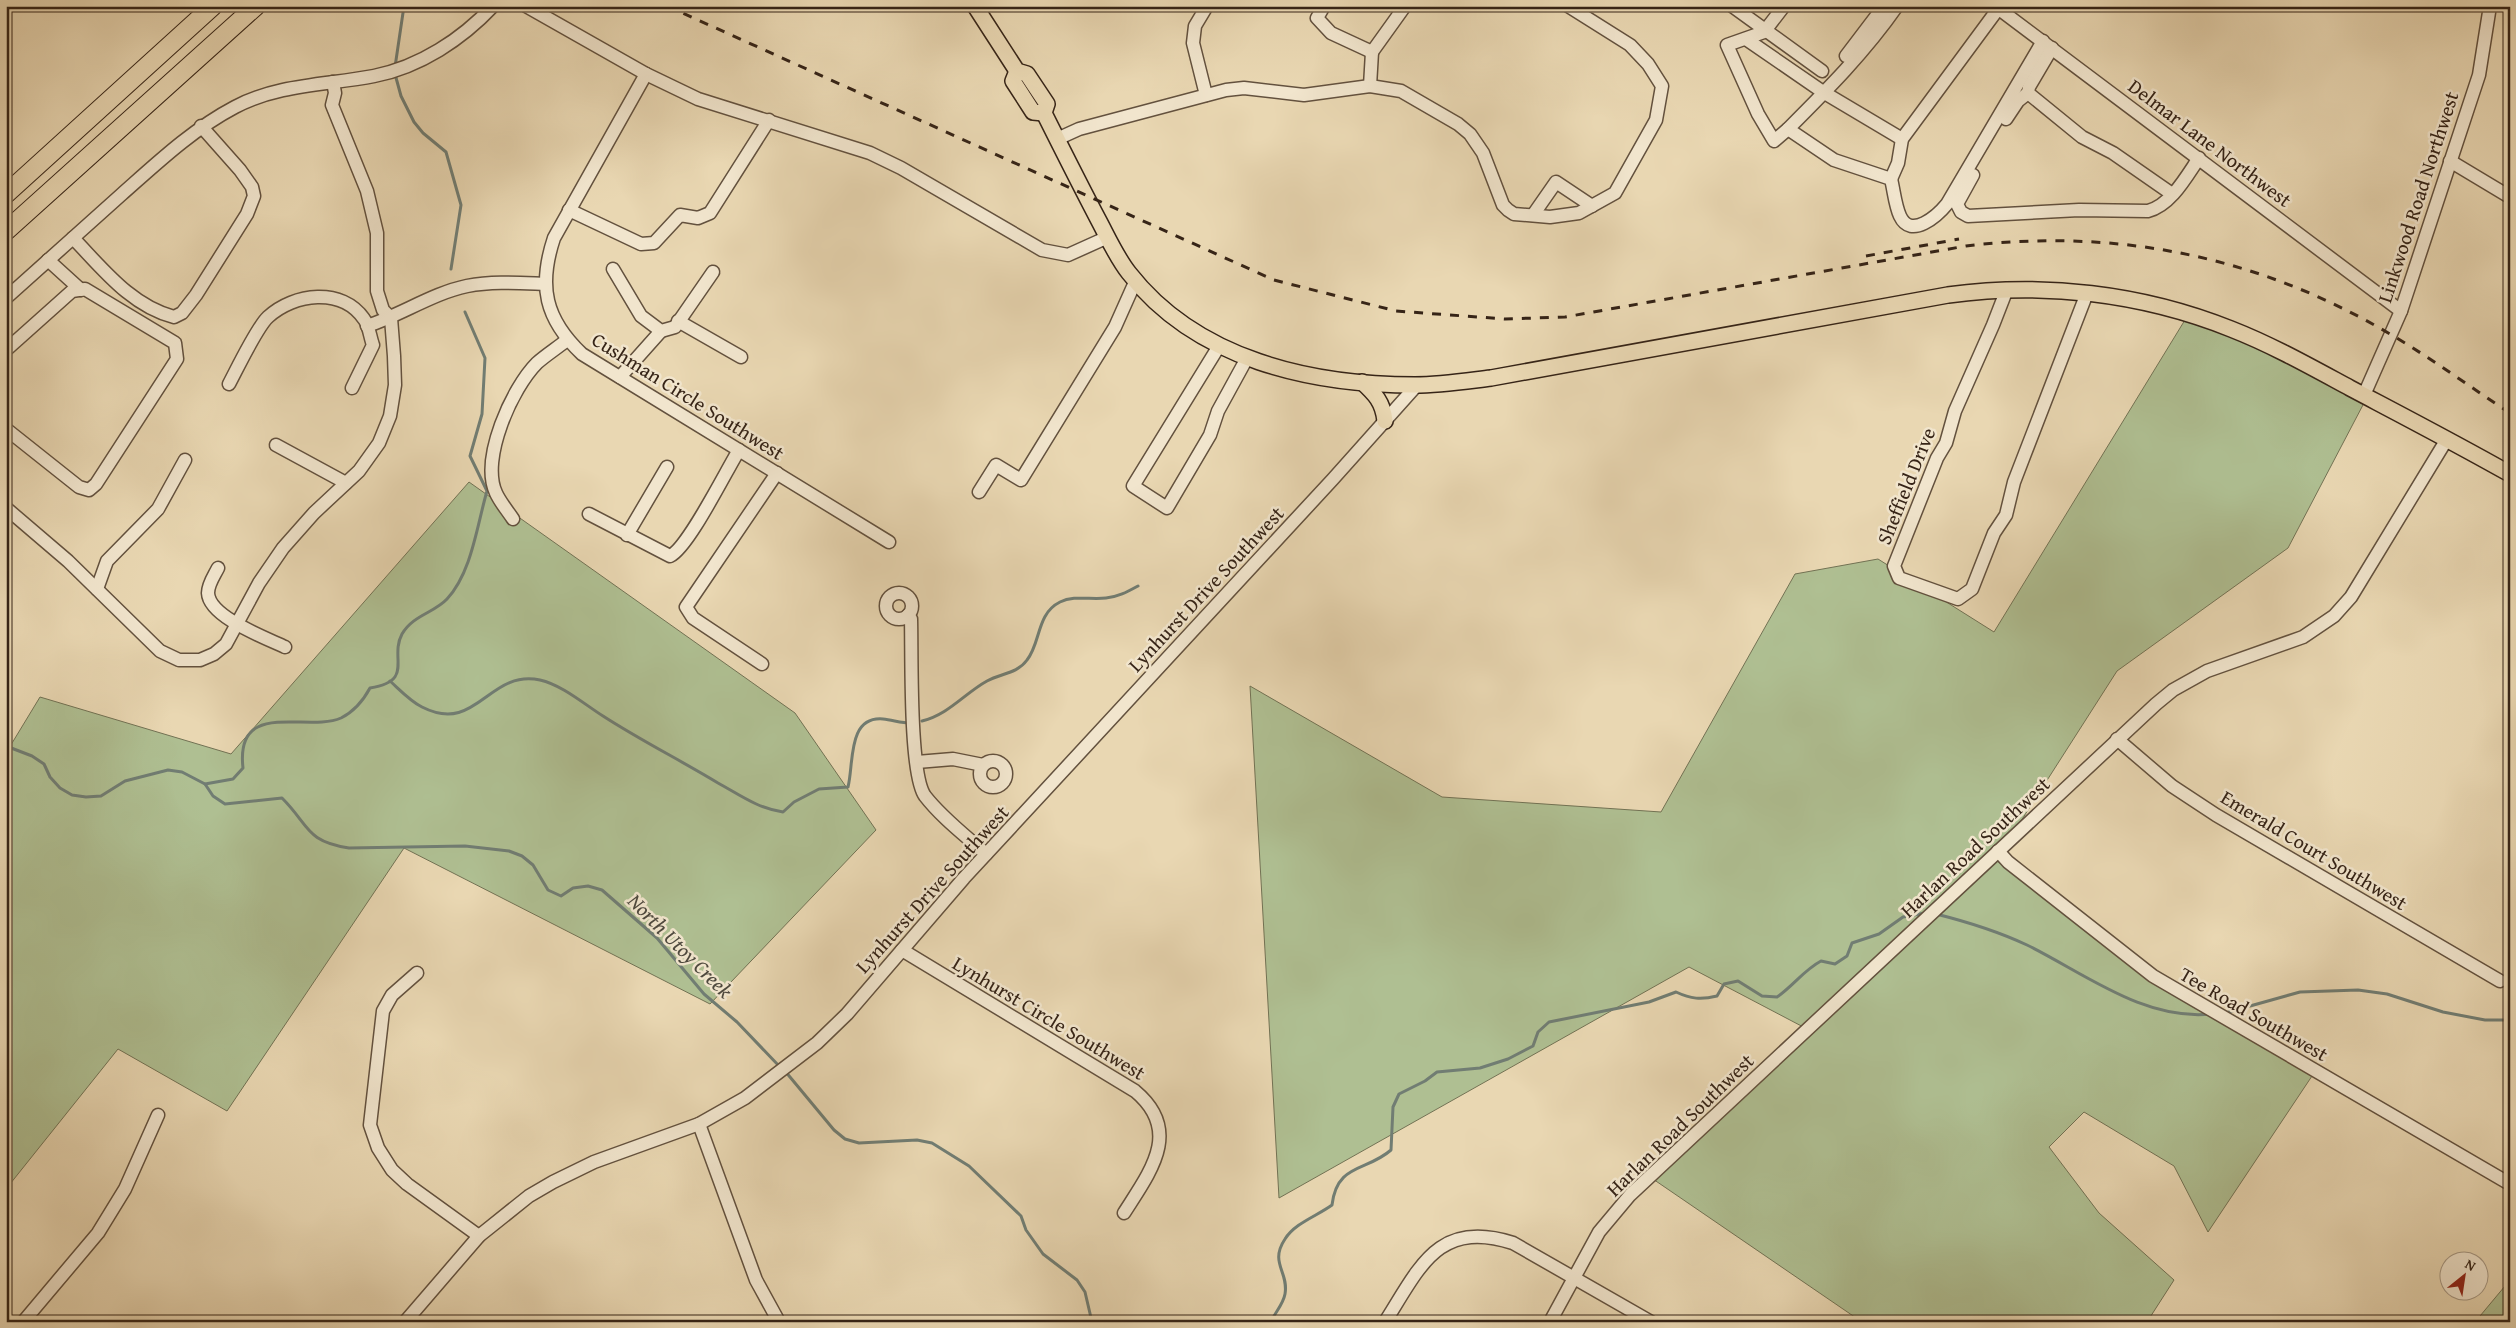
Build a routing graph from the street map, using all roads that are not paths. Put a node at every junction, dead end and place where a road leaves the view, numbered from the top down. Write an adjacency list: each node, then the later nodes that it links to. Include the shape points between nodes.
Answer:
1 (213, 6): 36 (highway)
2 (256, 6): 42 (highway)
3 (493, 6): 23 (street, via 456,39 421,61 376,76)
4 (526, 6): 22 (street)
5 (975, 6): 31 (main road, via 1017,71 1027,74 1047,104 1044,113)
6 (1207, 6): 27 (street, via 1195,26 1193,43)
7 (1324, 6): 19 (street, via 1317,18 1331,33)
8 (1405, 6): 19 (street)
9 (1568, 6): 39 (street, via 1630,45 1662,86 1656,120 1616,193)
10 (1732, 6): 16 (street)
11 (1784, 6): 16 (street)
12 (1884, 6): 20 (street)
13 (1897, 6): 25 (street, via 1877,34)
14 (2490, 6): 34 (street, Linkwood Road Northwest, via 2479,75)
15 (1996, 7): 18 (street, Delmar Lane Northwest); 32 (street)
16 (1764, 32): 17 (street); 21 (street)
17 (1746, 39): 25 (street); 30 (street, via 1727,45 1735,66 1774,141)
18 (2048, 45): 26 (street); 33 (street, Delmar Lane Northwest); 35 (street, via 1939,213 1918,226 1905,223 1900,216)
19 (1372, 52): 24 (street)
20 (1846, 56)
21 (1822, 71)
22 (646, 74): 28 (street, via 698,99); 40 (street, Cushman Circle Southwest)
23 (333, 82): 29 (street, via 271,93 237,106); 55 (street, via 332,106 367,191 377,233 377,290 383,310)
24 (1370, 86): 27 (street, via 1304,94 1244,88); 41 (street, via 1400,91 1458,124 1470,134 1483,153 1503,205 1514,214)
25 (1823, 92): 30 (street); 32 (street)
26 (2028, 93): 37 (street, via 2082,137 2113,152); 37 (street, via 2018,101 1994,136 1957,204 1960,212 1968,216 2080,210 2148,211 2157,209)
27 (1206, 95): 31 (street, via 1079,129)
28 (769, 120): 40 (street, via 710,213 698,218 680,215 654,243 641,244); 43 (street, via 870,153 1042,250 1068,255)
29 (201, 126): 44 (street); 44 (street, via 240,170 252,187 254,196 247,214 182,313 174,317 162,314 126,292)
30 (1788, 129): 35 (street, via 1834,160)
31 (1057, 139): 43 (main road)
32 (1902, 139): 35 (street, via 1898,164)
33 (2199, 158): 37 (street); 54 (street, Delmar Lane Northwest)
34 (2450, 161): 38 (street); 54 (street, Linkwood Road Northwest)
35 (1891, 178)
36 (6, 194)
37 (2172, 194)
38 (2510, 196)
39 (1592, 206): 41 (street, via 1579,213 1550,217); 41 (street, via 1556,182)
40 (569, 210): 49 (street, Cushman Circle Southwest, via 546,261)
41 (1533, 215)
42 (6, 231)
43 (1108, 237): 48 (main road)
44 (73, 238): 45 (street)
45 (48, 260): 51 (street); 53 (street)
46 (613, 268): 58 (street, via 641,316)
47 (713, 272): 56 (street)
48 (1136, 280): 60 (main road, via 1156,302); 80 (street, via 1115,328 1021,480 996,465)
49 (545, 284): 55 (street, via 498,282 467,286); 59 (street, Cushman Circle Southwest, via 548,305)
50 (2007, 289): 52 (main road); 52 (street, Sheffield Drive, via 1954,411 1946,443 1894,566 1899,578 1958,599 1972,589 1994,533 2006,515 2014,482); 67 (main road, via 1948,294 1491,378)
51 (81, 290): 61 (street, via 72,291); 71 (street, via 85,289 175,343 177,359 90,490 79,487)
52 (2087, 293): 69 (main road, via 2136,300 2230,328)
53 (6, 298)
54 (2401, 311): 69 (street, Linkwood Road Northwest)
55 (390, 318): 57 (street); 79 (street, via 396,385 390,416 379,443)
56 (678, 321): 58 (street, via 675,327); 62 (street)
57 (367, 326): 66 (street, via 365,319 347,304 329,297 297,301 267,318); 68 (street, via 373,345)
58 (661, 331): 64 (street)
59 (567, 340): 64 (street, Cushman Circle Southwest, via 582,354); 83 (street, via 536,364 498,429 493,452 495,492)
60 (1218, 346): 63 (main road); 63 (street, via 1133,486 1167,508 1210,435 1218,411)
61 (6, 350)
62 (741, 357)
63 (1247, 358): 65 (main road, via 1293,373)
64 (620, 377): 74 (street, Cushman Circle Southwest)
65 (1362, 382): 67 (main road); 70 (main road, via 1378,396)
66 (228, 384)
67 (1417, 385): 70 (street, Lynhurst Drive Southwest)
68 (352, 388)
69 (2364, 395): 72 (main road)
70 (1385, 421): 96 (street, Lynhurst Drive Southwest)
71 (6, 429)
72 (2448, 439): 78 (main road); 92 (street, Harlan Road Southwest, via 2351,596 2334,616 2303,637 2207,672 2173,690)
73 (276, 445): 79 (street)
74 (739, 450): 77 (street, Cushman Circle Southwest); 84 (street, via 677,553 670,556)
75 (185, 460): 87 (street, via 158,510 107,561)
76 (667, 467): 84 (street)
77 (777, 473): 85 (street, Cushman Circle Southwest); 91 (street, via 686,607 693,618)
78 (2510, 474)
79 (346, 483): 89 (street, via 283,548)
80 (979, 492)
81 (6, 508): 87 (street)
82 (589, 514): 84 (street)
83 (513, 519)
84 (627, 535)
85 (889, 542)
86 (218, 568): 89 (street, via 210,583 209,598 221,614)
87 (98, 590): 89 (street, via 160,652 179,660 200,660 214,654 226,644)
88 (908, 615): 93 (street, via 911,619)
89 (237, 624): 90 (street)
90 (285, 647)
91 (762, 664)
92 (2118, 739): 95 (street, Harlan Road Southwest); 99 (street, Emerald Court Southwest, via 2172,786 2216,815)
93 (917, 762): 94 (street, via 953,759); 96 (street, via 918,782 924,795)
94 (983, 765)
95 (1998, 851): 102 (street, Tee Road Southwest, via 2153,976); 105 (street, Harlan Road Southwest, via 1630,1195 1599,1232)
96 (986, 854): 97 (street, Lynhurst Drive Southwest)
97 (902, 950): 101 (street, Lynhurst Drive Southwest, via 847,1014 817,1043 745,1098); 103 (street, Lynhurst Circle Southwest, via 1145,1100 1158,1121 1160,1145 1144,1181)
98 (417, 973): 104 (street, via 392,995 383,1011 370,1125 378,1148 392,1170)
99 (2500, 981)
100 (158, 1114): 106 (street, via 125,1190 98,1233)
101 (699, 1124): 104 (street, Lynhurst Drive Southwest, via 594,1162 553,1182 504,1214); 108 (street, via 756,1280)
102 (2510, 1184)
103 (1124, 1213)
104 (479, 1236): 107 (street, Lynhurst Drive Southwest)
105 (1574, 1277): 109 (street, via 1513,1243 1491,1236 1459,1238 1429,1257); 110 (street, Harlan Road Southwest); 111 (street)
106 (23, 1322)
107 (405, 1322)
108 (779, 1322)
109 (1385, 1322)
110 (1550, 1322)
111 (1651, 1322)

